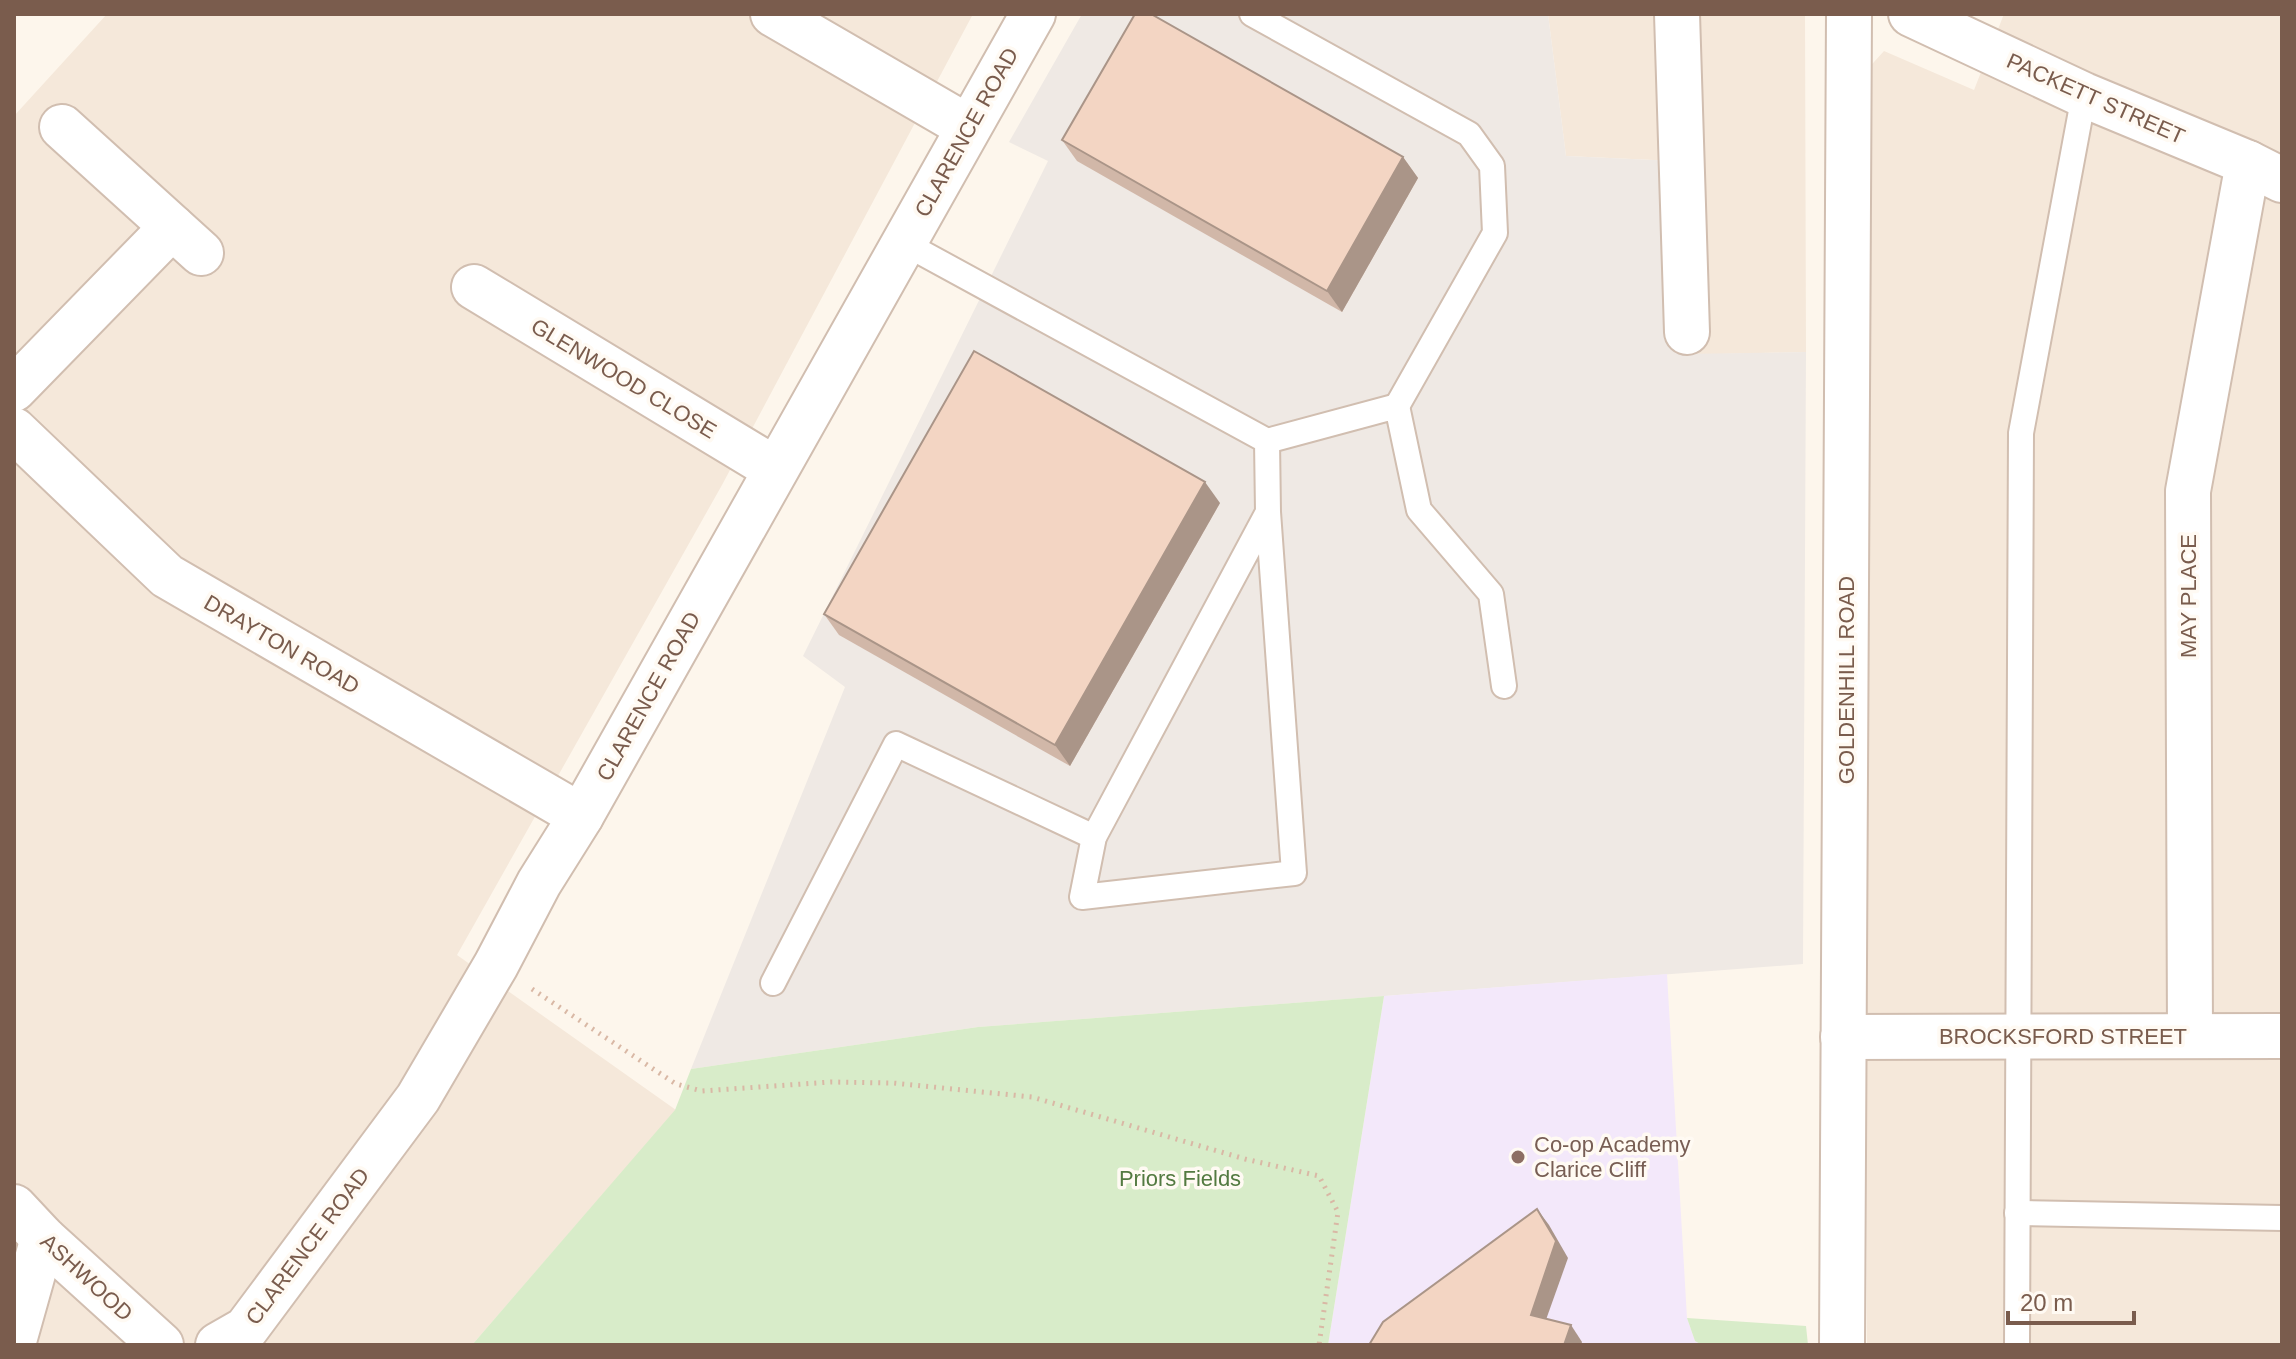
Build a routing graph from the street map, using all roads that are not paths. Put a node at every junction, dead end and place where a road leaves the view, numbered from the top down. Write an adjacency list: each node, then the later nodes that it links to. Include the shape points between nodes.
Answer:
1 (773, 14): 9 (street)
2 (1033, 14): 9 (street, CLARENCE ROAD)
3 (1252, 14): 15 (lane, via 1469,134 1492,166 1495,233)
4 (1677, 14): 13 (street)
5 (1849, 14): 26 (street, GOLDENHILL ROAD)
6 (1911, 14): 7 (street, PACKETT STREET)
7 (2084, 95): 10 (street, PACKETT STREET); 27 (lane, via 2021,433)
8 (62, 127): 14 (street, via 186,240)
9 (968, 127): 11 (street, CLARENCE ROAD)
10 (2265, 171): 24 (street, MAY PLACE, via 2188,491)
11 (904, 243): 17 (lane); 18 (street, CLARENCE ROAD)
12 (474, 287): 18 (street, GLENWOOD CLOSE)
13 (1687, 332)
14 (14, 389)
15 (1397, 406): 17 (lane); 20 (lane, via 1419,510 1491,594)
16 (14, 430): 21 (street, DRAYTON ROAD, via 167,576)
17 (1267, 441): 19 (lane)
18 (775, 469): 21 (street, CLARENCE ROAD)
19 (1268, 512): 22 (lane); 22 (lane, via 1294,873 1082,897)
20 (1504, 686)
21 (581, 816): 33 (street, CLARENCE ROAD, via 418,1098 246,1329)
22 (1094, 837): 23 (lane, via 896,744)
23 (773, 983)
24 (2190, 1035): 25 (street, BROCKSFORD STREET); 27 (street, BROCKSFORD STREET)
25 (2282, 1036)
26 (1843, 1037): 27 (street, BROCKSFORD STREET); 34 (street, GOLDENHILL ROAD)
27 (2019, 1037): 28 (lane)
28 (2017, 1213): 29 (lane); 35 (lane)
29 (2282, 1218)
30 (28, 1222): 31 (street); 32 (street, ASHWOOD)
31 (14, 1341)
32 (161, 1345)
33 (218, 1345)
34 (1842, 1345)
35 (2017, 1345)

